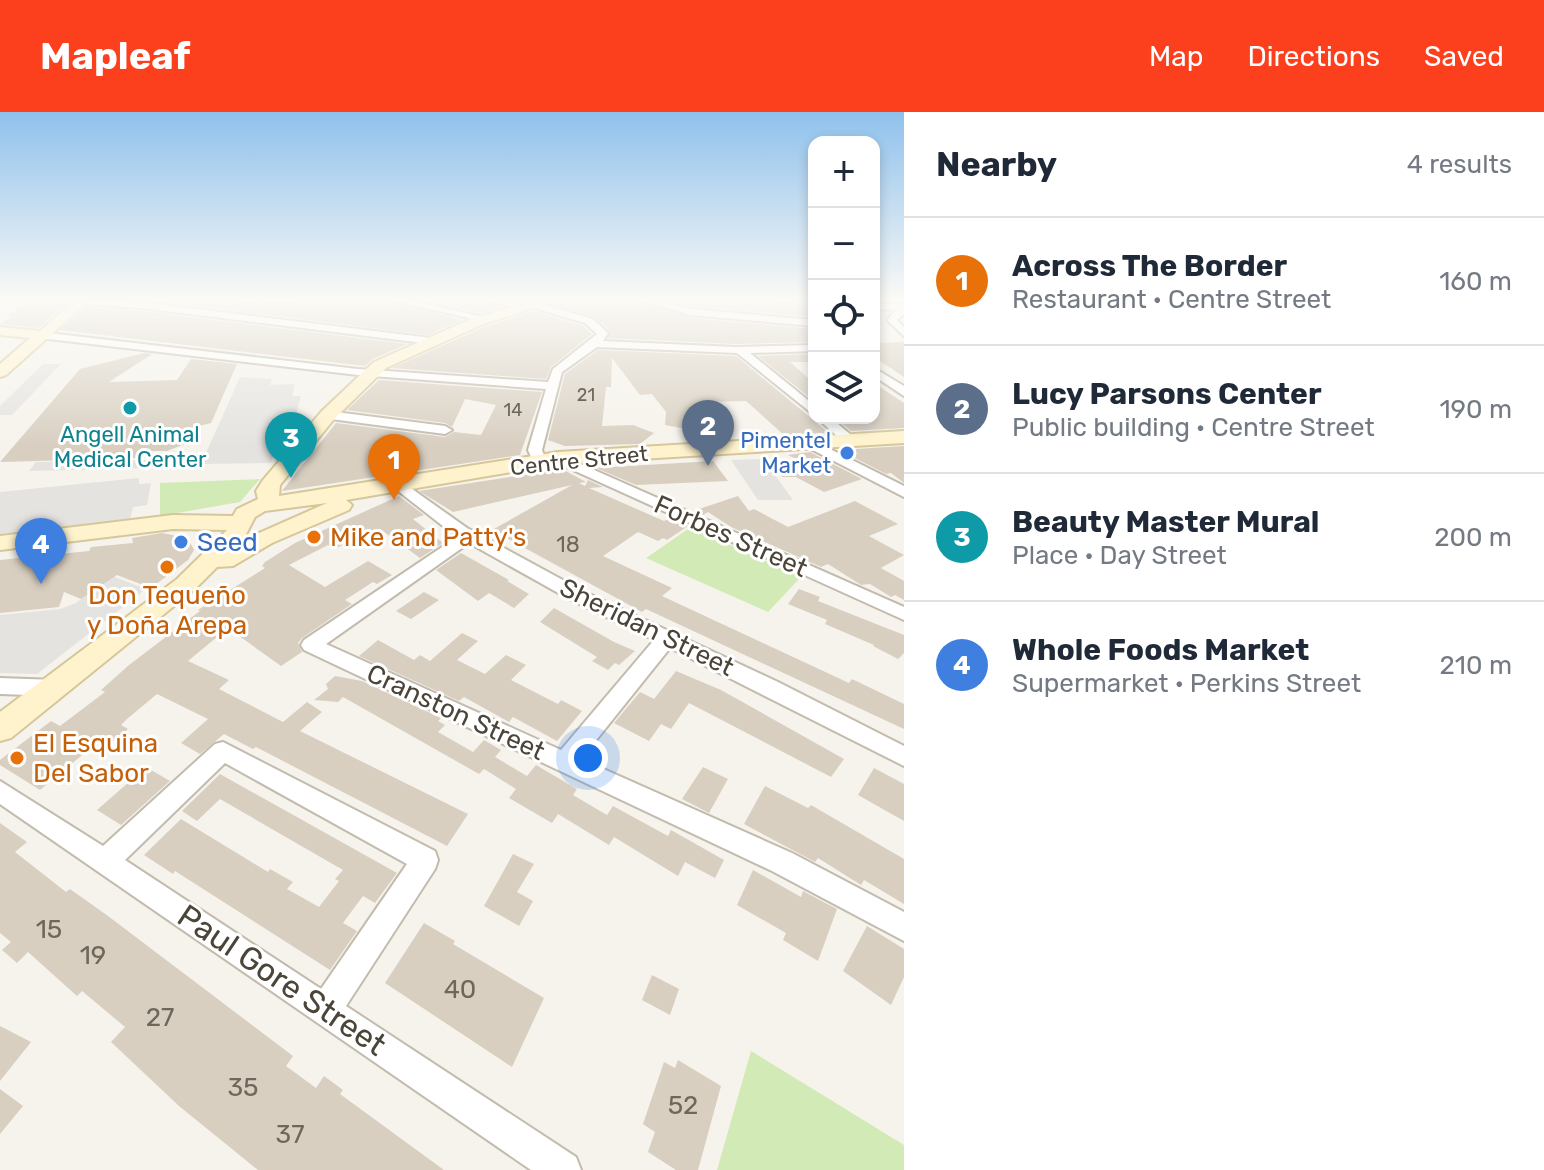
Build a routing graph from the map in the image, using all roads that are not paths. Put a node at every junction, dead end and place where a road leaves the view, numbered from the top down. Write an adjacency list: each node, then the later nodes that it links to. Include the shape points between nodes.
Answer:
1 (26, 348): 8 (main road)
2 (159, 348): 9 (street)
3 (416, 348): 9 (main road)
4 (587, 348): 11 (street, via 561,366)
5 (700, 348): 7 (street)
6 (800, 348): 7 (street)
7 (740, 350): 13 (street)
8 (0, 372)
9 (369, 372): 11 (street); 14 (main road)
10 (880, 375): 12 (street)
11 (553, 386): 20 (street, via 535,450)
12 (904, 392)
13 (808, 406)
14 (328, 415): 16 (street); 23 (main road, via 270,484)
15 (830, 424): 18 (street)
16 (445, 430)
17 (904, 437): 18 (main road, Centre Street)
18 (851, 441): 19 (main road, Centre Street)
19 (810, 443): 20 (main road, Centre Street); 22 (street)
20 (548, 460): 21 (main road, Centre Street); 28 (street, Forbes Street)
21 (398, 484): 23 (main road, Centre Street); 24 (main road, Centre Street); 25 (street, Sheridan Street)
22 (904, 492)
23 (257, 512): 24 (main road, via 256,532); 24 (main road, via 299,508 302,515); 26 (main road); 27 (main road, Centre Street)
24 (286, 529): 27 (main road, Centre Street)
25 (469, 536): 29 (street, Sheridan Street); 34 (street, Cranston Street, via 311,645)
26 (0, 543)
27 (186, 584): 31 (main road, Centre Street)
28 (904, 614)
29 (666, 639): 33 (street, Sheridan Street); 34 (street)
30 (0, 686): 31 (street)
31 (56, 688): 32 (main road, Centre Street)
32 (0, 729)
33 (904, 757)
34 (565, 762): 37 (street, Cranston Street, via 782,862)
35 (0, 791): 36 (street, Paul Gore Street)
36 (105, 861): 38 (street, Paul Gore Street); 38 (street, via 223,751 425,860)
37 (904, 927)
38 (325, 1010): 39 (street, Paul Gore Street)
39 (563, 1170)

